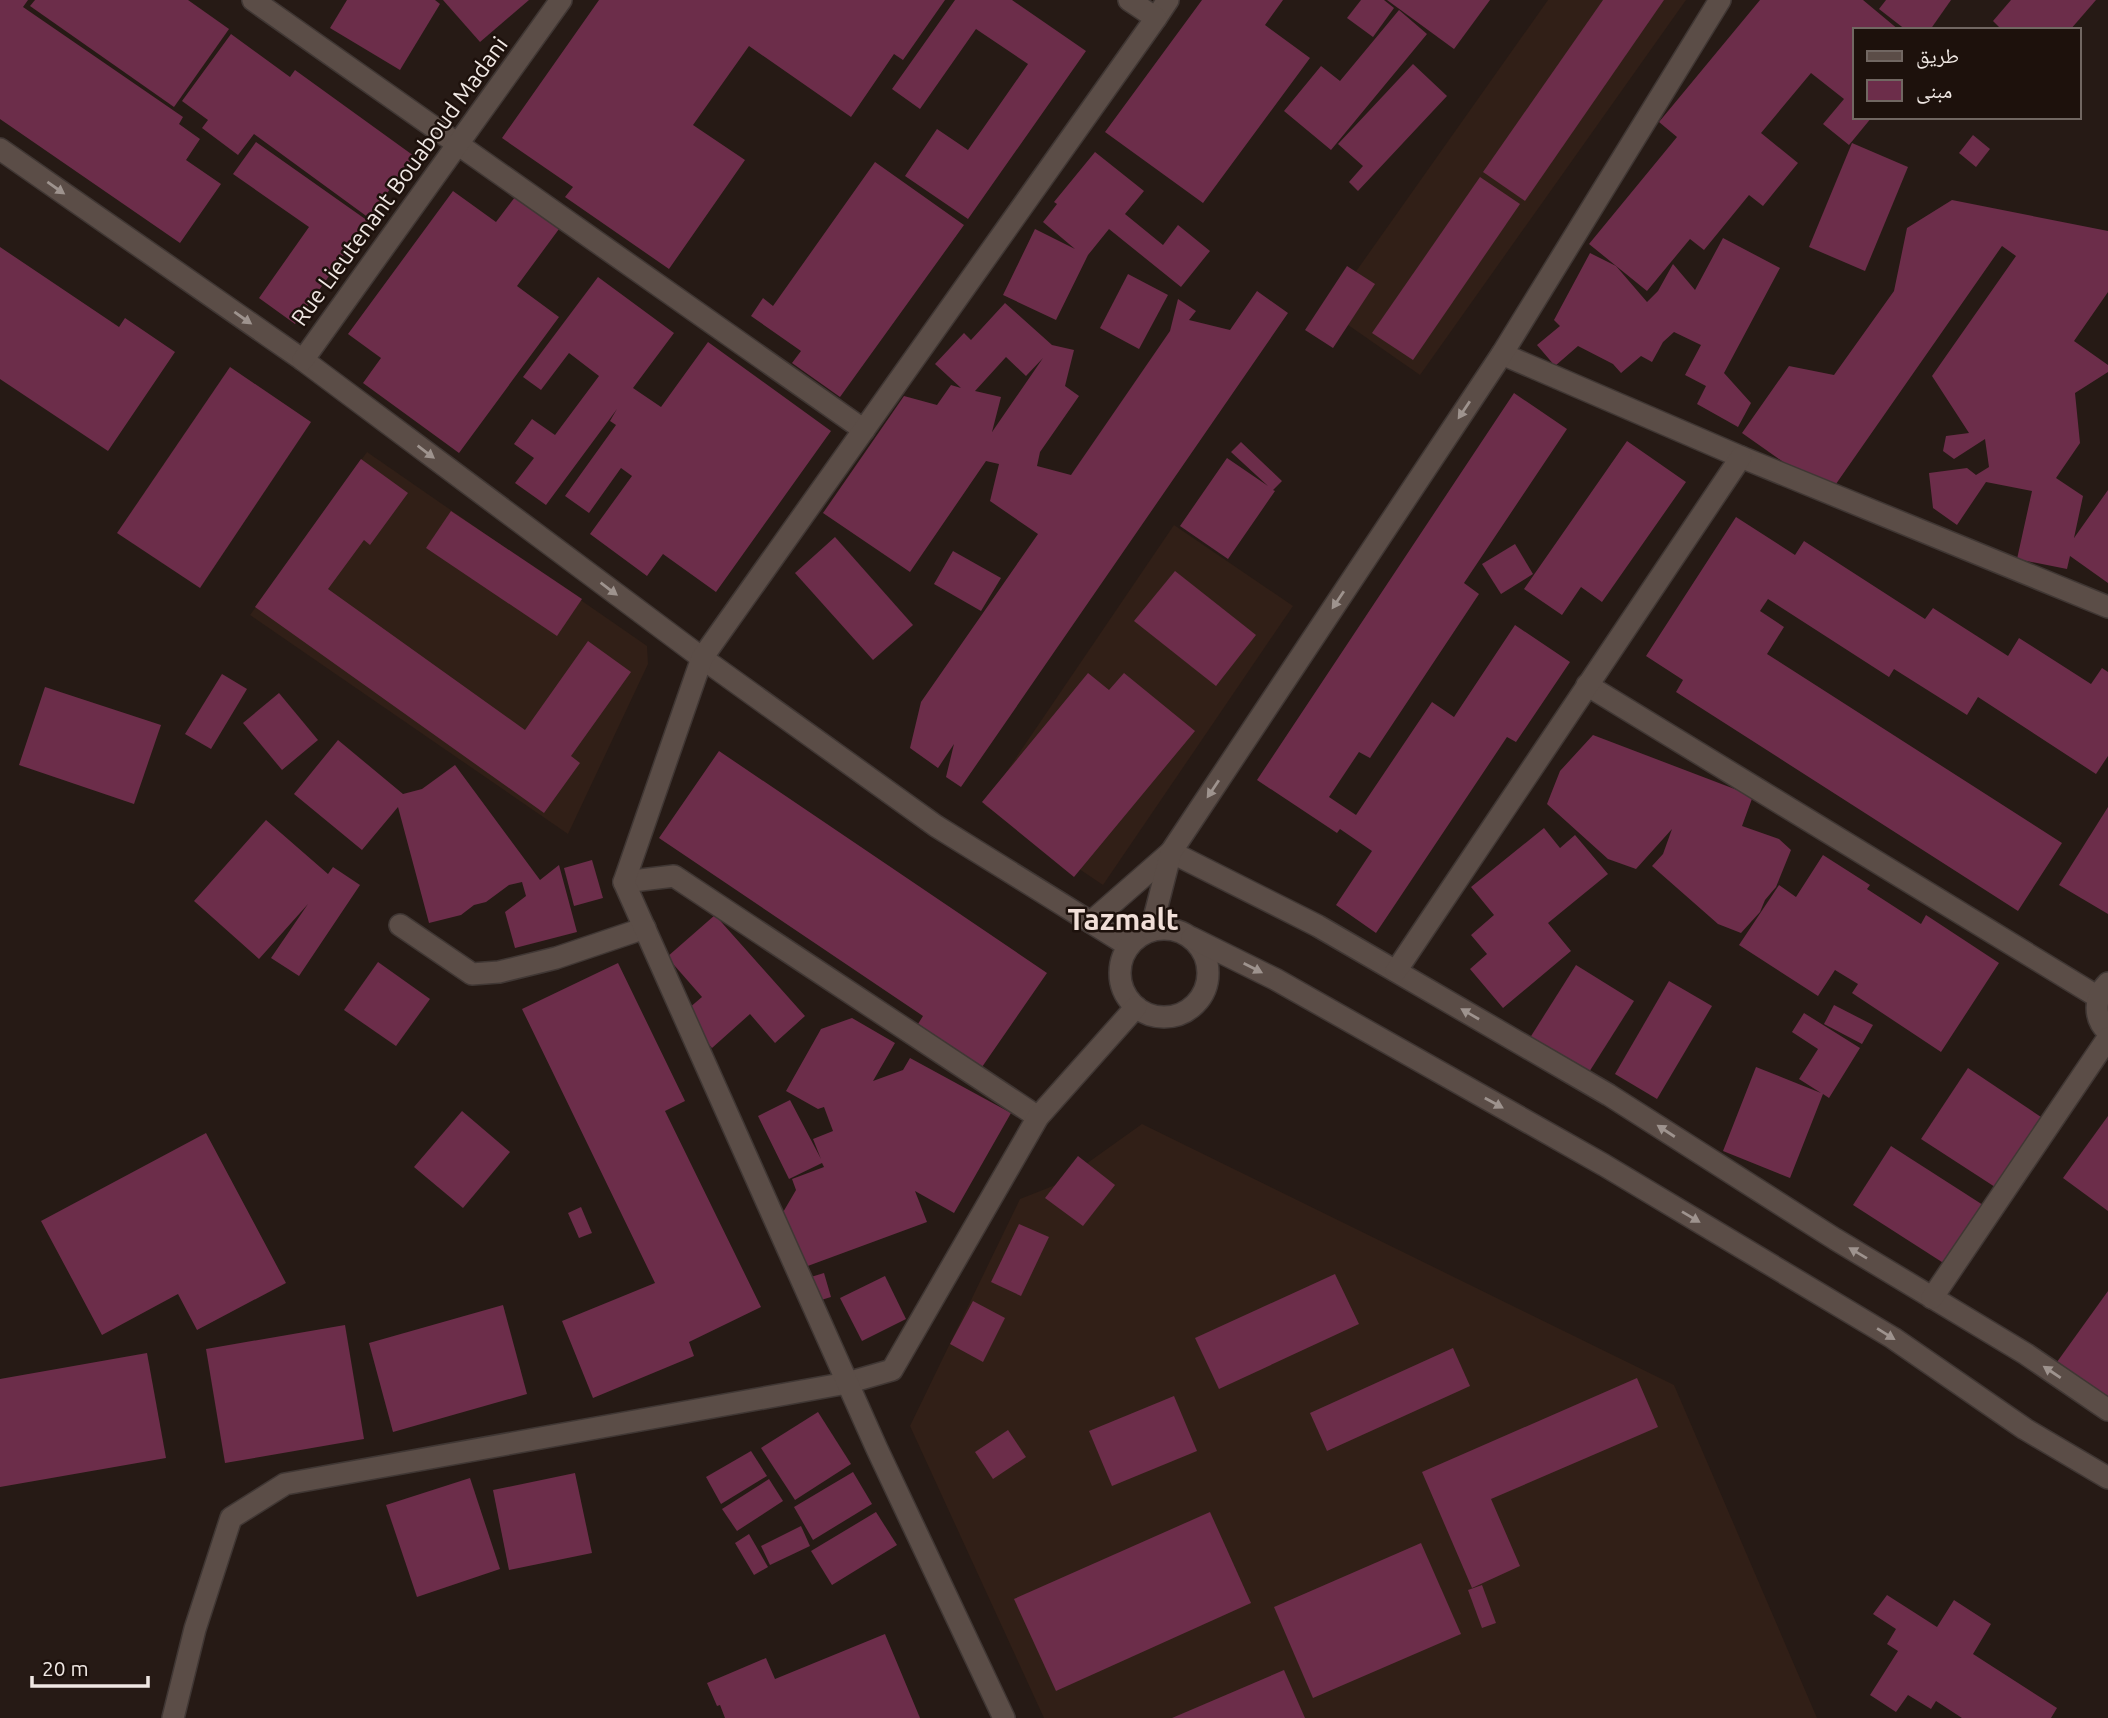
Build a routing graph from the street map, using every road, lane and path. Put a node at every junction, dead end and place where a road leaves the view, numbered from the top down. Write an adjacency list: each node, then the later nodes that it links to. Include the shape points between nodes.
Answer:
1 (254, 0): 7 (street)
2 (561, 0): 7 (street, Rue Lieutenant Bouaboud Madani)
3 (1129, 0): 6 (street)
4 (1168, 0): 6 (street)
5 (1720, 0): 9 (street)
6 (1156, 18): 11 (street)
7 (458, 144): 10 (street, Rue Lieutenant Bouaboud Madani); 11 (street)
8 (0, 149): 10 (street, one-way to 10)
9 (1502, 354): 12 (street); 16 (street, one-way to 16)
10 (303, 359): 14 (street, one-way to 14)
11 (864, 430): 14 (street)
12 (1741, 457): 13 (street); 15 (street)
13 (2108, 607)
14 (702, 659): 17 (street); 18 (street, via 936,826)
15 (1587, 685): 24 (street); 25 (street)
16 (1171, 852): 18 (street); 21 (street); 24 (street)
17 (624, 882): 20 (street); 29 (street, via 674,876)
18 (1091, 922): 23 (street)
19 (400, 925): 20 (street, via 472,974 556,958)
20 (645, 928): 31 (street)
21 (1151, 930): 22 (street, via 1179,930); 23 (street)
22 (1192, 938): 26 (street, via 1209,967 1206,990 1197,1003 1171,1017 1155,1017); 33 (street, one-way to 33, via 1275,979 1604,1165 1893,1338 2025,1429)
23 (1129, 946): 26 (street, via 1120,980)
24 (1396, 971): 30 (street, one-way to 24, via 1609,1095)
25 (2103, 990): 27 (street, via 2098,1018)
26 (1136, 1007): 29 (street)
27 (2108, 1032)
28 (2108, 1038): 30 (street)
29 (1038, 1117): 31 (street, via 892,1370)
30 (1932, 1298): 32 (street, one-way to 30)
31 (847, 1383): 34 (street, via 285,1484 231,1518 195,1629); 35 (street)
32 (2108, 1410)
33 (2108, 1478)
34 (173, 1718)
35 (1004, 1718)

